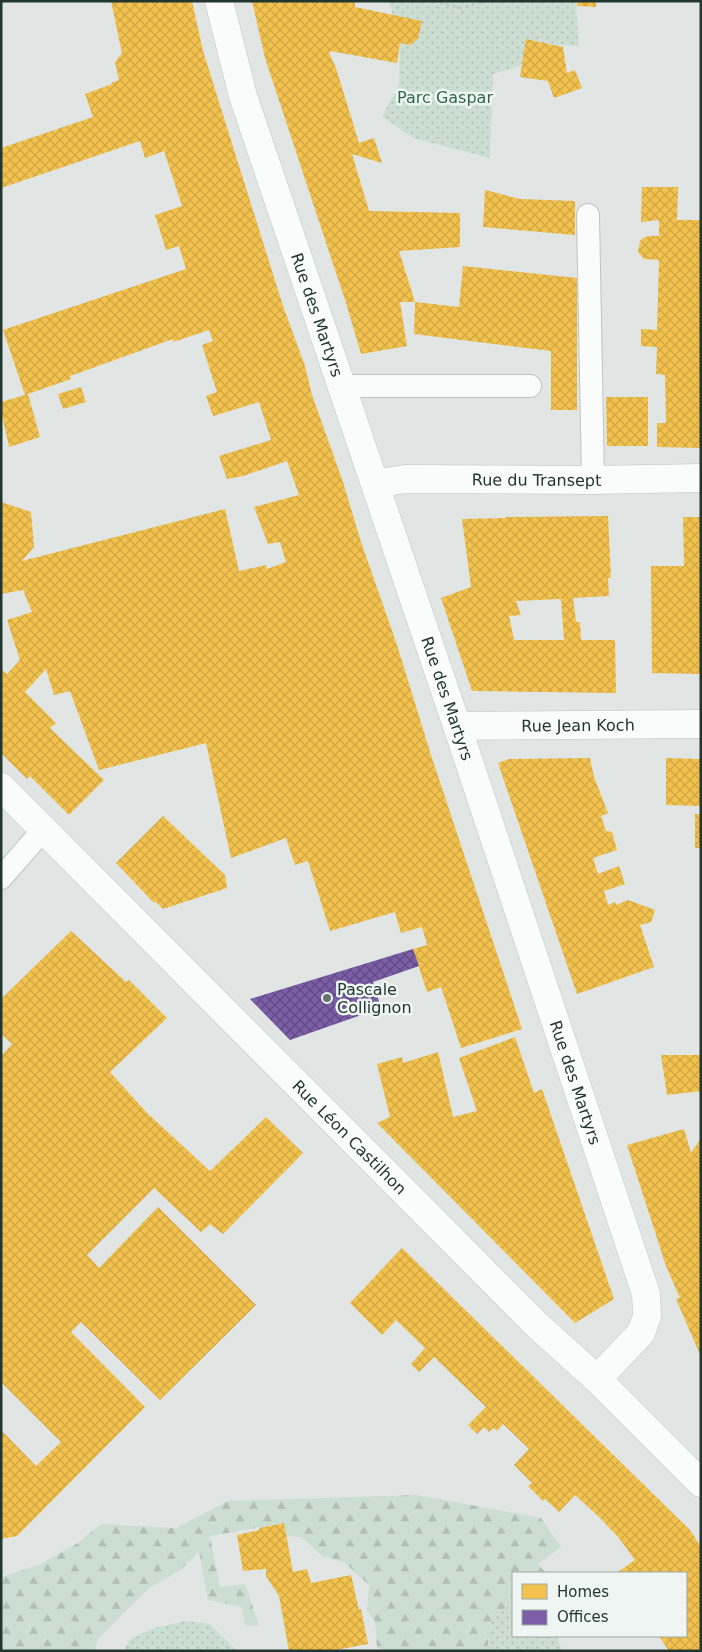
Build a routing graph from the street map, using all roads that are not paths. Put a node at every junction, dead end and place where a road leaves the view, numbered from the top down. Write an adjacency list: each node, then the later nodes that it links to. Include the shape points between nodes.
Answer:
1 (219, 1): 3 (street, Rue des Martyrs, via 243,96)
2 (588, 215): 6 (lane)
3 (342, 386): 4 (lane); 7 (street, Rue des Martyrs)
4 (530, 386)
5 (701, 478): 6 (street, Rue du Transept)
6 (593, 480): 7 (street, Rue du Transept, via 406,479)
7 (375, 484): 9 (street, Rue des Martyrs)
8 (701, 724): 9 (street, Rue Jean Koch)
9 (457, 726): 13 (street, Rue des Martyrs, via 646,1294 647,1316 641,1333)
10 (1, 787): 11 (street, Rue Léon Castilhon)
11 (44, 830): 12 (lane); 13 (street, Rue Léon Castilhon, via 539,1327)
12 (1, 878)
13 (597, 1379): 14 (street, Rue Léon Castilhon)
14 (701, 1483)

